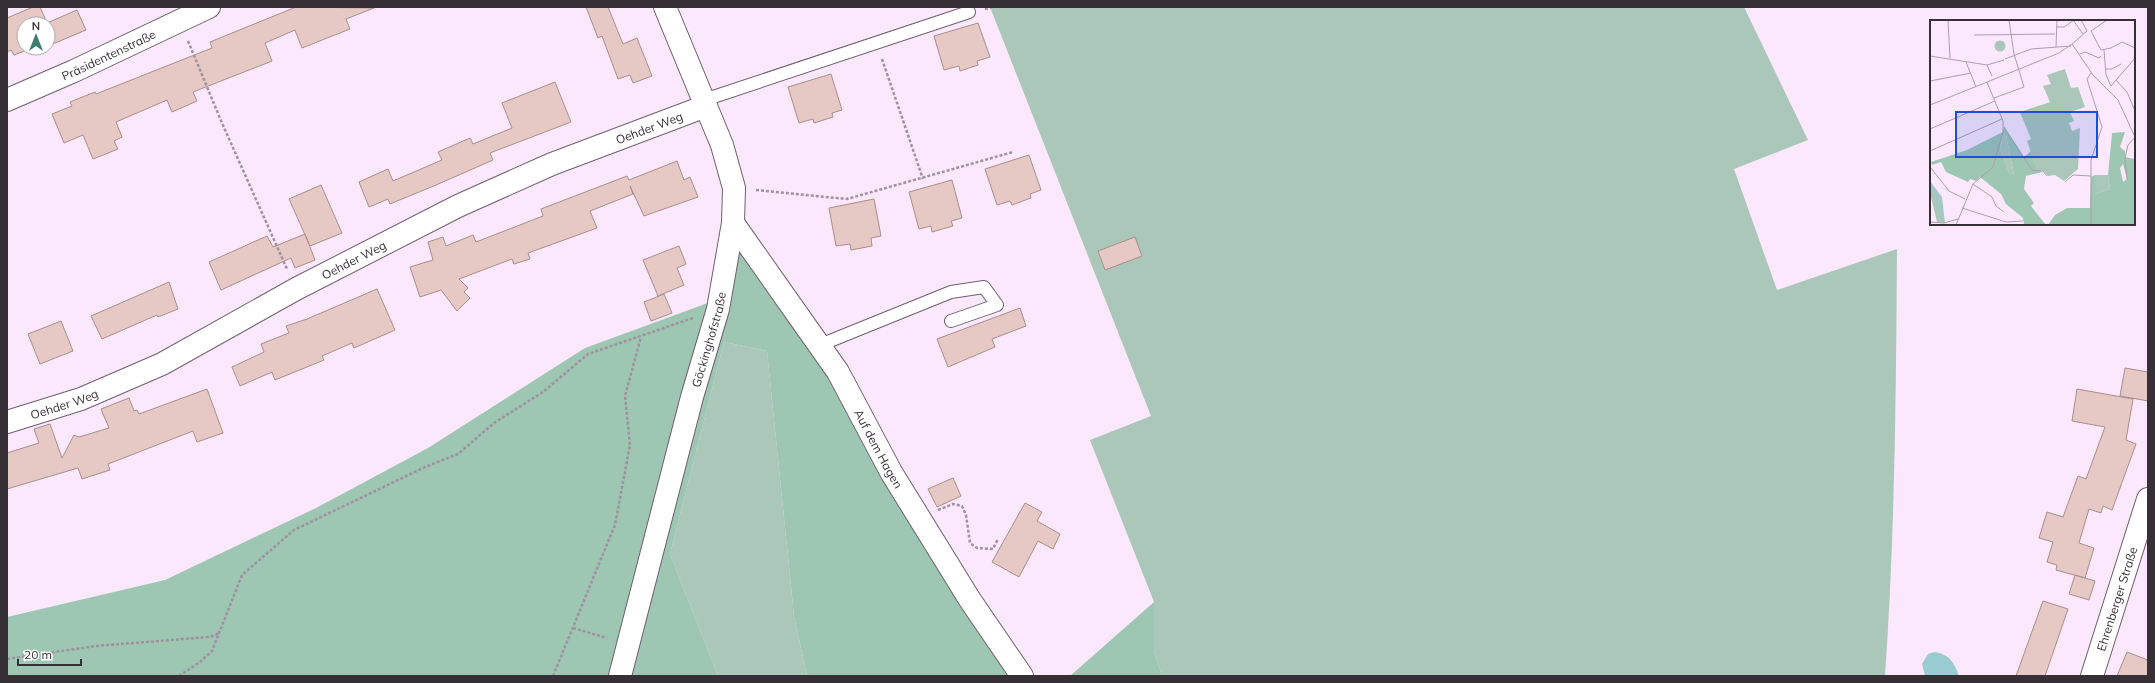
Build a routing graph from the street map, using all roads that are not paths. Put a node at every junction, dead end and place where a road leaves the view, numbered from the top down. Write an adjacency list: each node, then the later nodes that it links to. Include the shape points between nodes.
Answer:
1 (209, 7): 4 (street, Präsidentenstraße)
2 (665, 7): 5 (street, Göckinghofstraße)
3 (970, 12): 5 (lane)
4 (7, 100)
5 (705, 103): 6 (street, Göckinghofstraße, via 722,145 734,188); 9 (street, Oehder Weg, via 552,164 458,206 296,289 162,364 81,399)
6 (733, 223): 8 (street, Auf dem Hagen); 11 (street, Göckinghofstraße, via 718,309 692,397)
7 (951, 321): 8 (lane, via 997,305 984,286 951,292)
8 (820, 345): 12 (street, Auf dem Hagen, via 838,372 891,472 970,600)
9 (7, 422)
10 (2148, 499): 13 (street, Ehrenberger Straße)
11 (620, 676)
12 (1022, 676)
13 (2092, 676)

